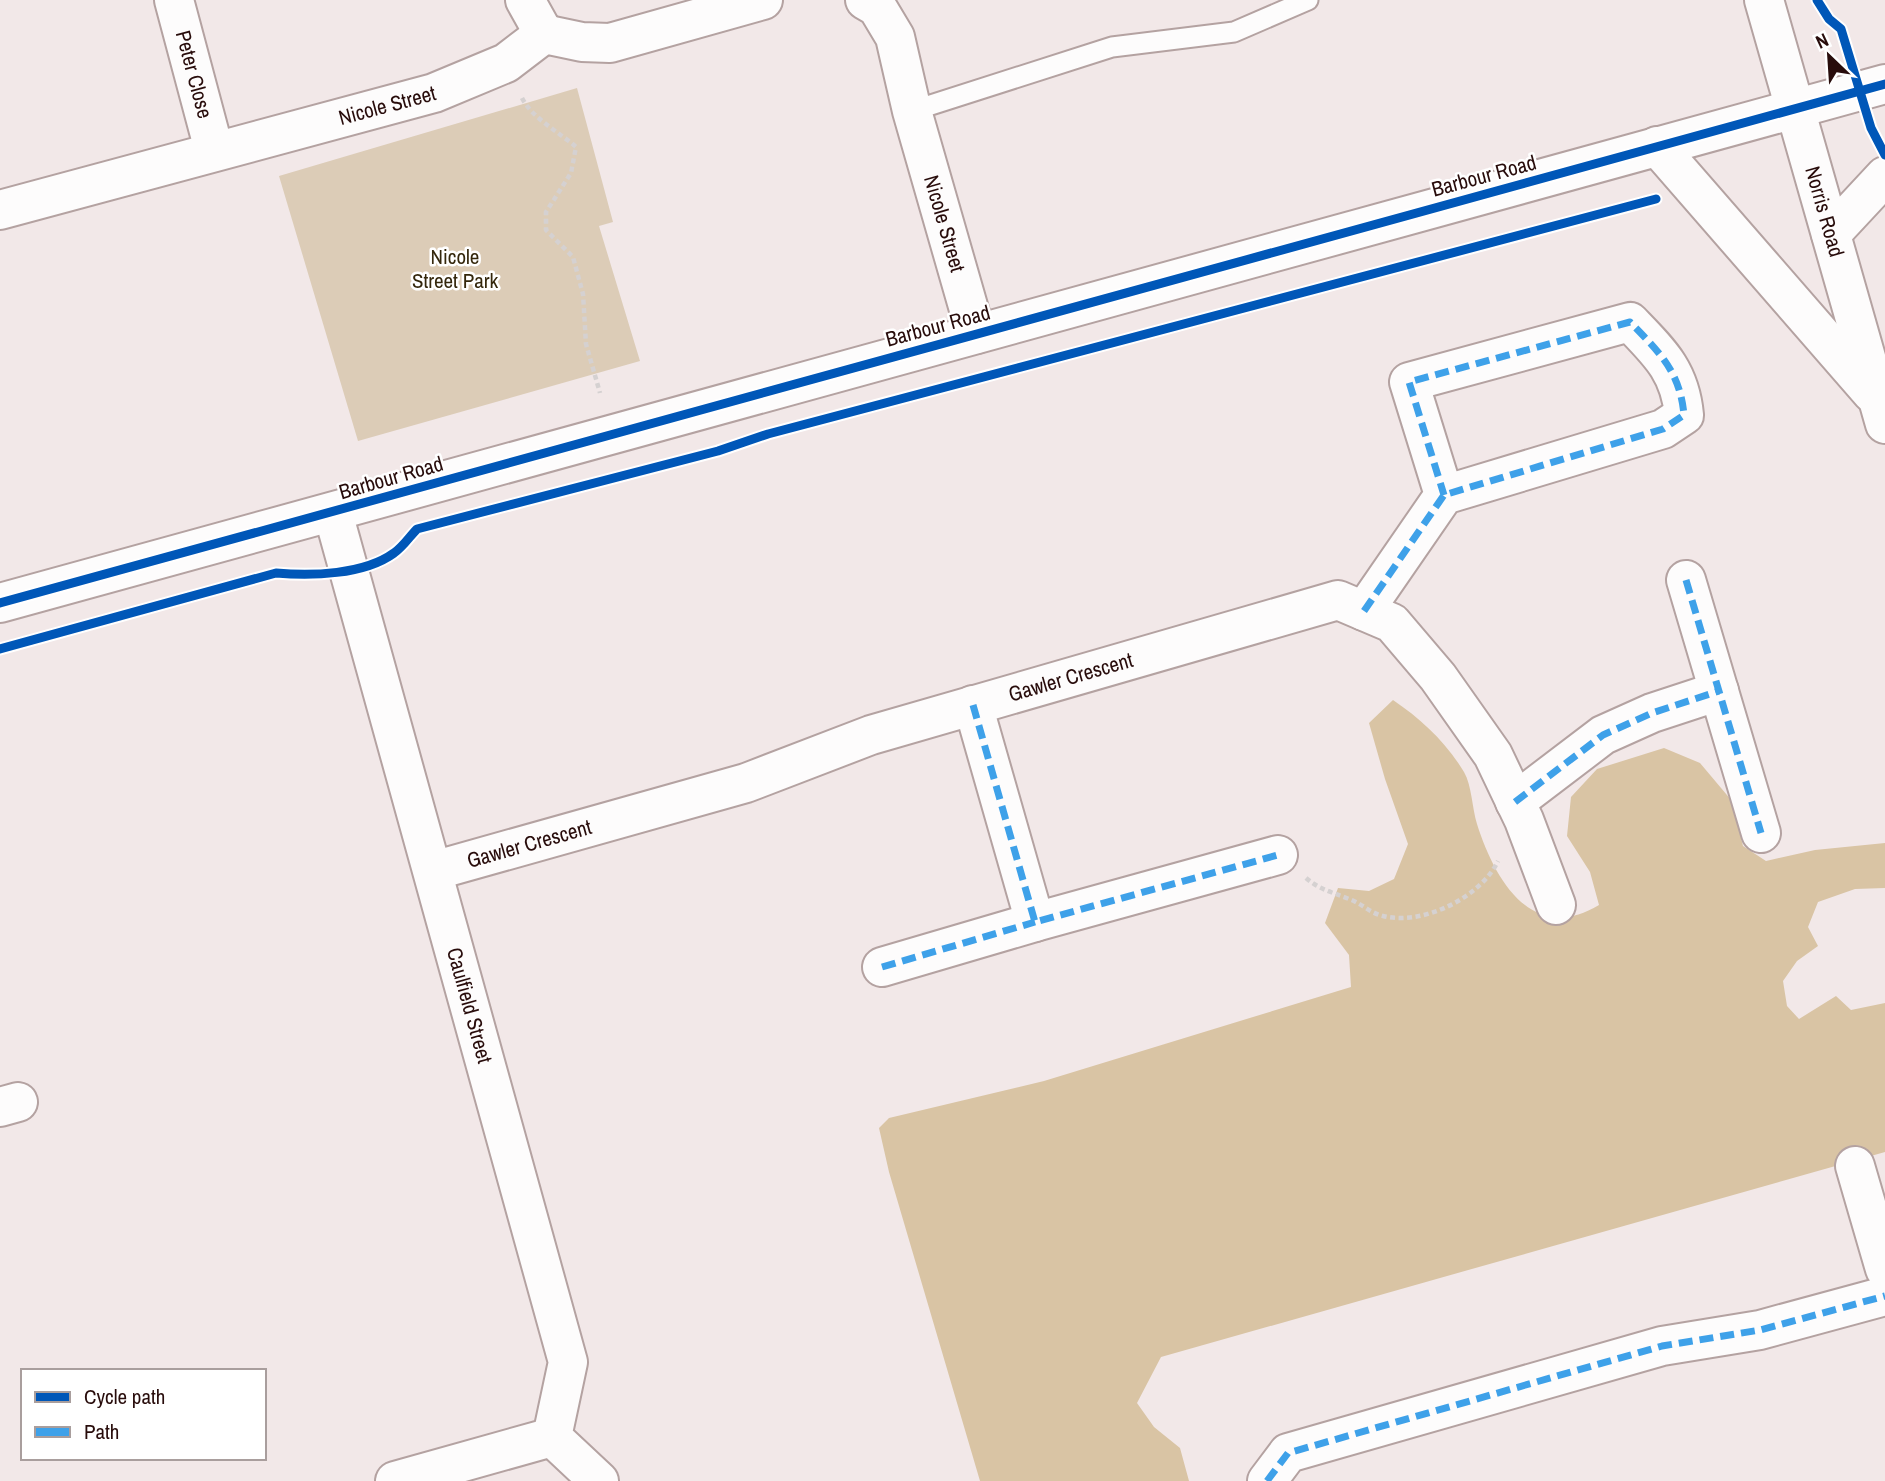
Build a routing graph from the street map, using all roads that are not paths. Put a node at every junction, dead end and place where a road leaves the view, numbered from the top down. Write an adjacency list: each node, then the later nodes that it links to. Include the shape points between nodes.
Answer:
1 (174, 0): 12 (street, Peter Close)
2 (525, 0): 7 (street)
3 (763, 0): 7 (street, via 610,43)
4 (865, 0): 10 (street, Nicole Street, via 877,7 895,37)
5 (1308, 0): 10 (lane, via 1234,32 1112,47)
6 (1764, 0): 9 (street, Norris Road)
7 (544, 34): 12 (street, Nicole Street, via 506,63 434,93)
8 (1885, 84): 9 (street, Barbour Road)
9 (1796, 108): 11 (street, Barbour Road); 15 (street, Norris Road)
10 (912, 111): 16 (street, Nicole Street)
11 (1657, 146): 16 (street, Barbour Road); 17 (street)
12 (214, 150): 14 (street, Nicole Street)
13 (1885, 176): 15 (street)
14 (0, 210)
15 (1831, 234): 17 (street, Norris Road)
16 (976, 334): 19 (street, Barbour Road)
17 (1882, 412)
18 (1444, 495): 18 (street, via 1409,382 1630,321 1669,364 1682,393 1684,415 1663,429); 22 (street)
19 (333, 513): 21 (street, Barbour Road); 28 (street, Caulfield Street)
20 (1686, 580): 23 (street)
21 (0, 603)
22 (1364, 611): 24 (street, Gawler Crescent, via 1338,600); 25 (street, Gawler Crescent, via 1392,623 1438,677 1493,755)
23 (1719, 691): 25 (street, via 1603,735); 26 (street)
24 (973, 705): 28 (street, Gawler Crescent, via 871,734 746,783); 30 (street)
25 (1522, 818): 29 (street, Gawler Crescent)
26 (1761, 833)
27 (1278, 855): 30 (street)
28 (433, 871): 35 (street, Caulfield Street, via 568,1362)
29 (1556, 905)
30 (1035, 922): 31 (street)
31 (882, 967)
32 (1855, 1166): 33 (street)
33 (1885, 1269)
34 (1885, 1296): 38 (street, via 1760,1330 1662,1346 1288,1453)
35 (552, 1437): 36 (street); 37 (street)
36 (395, 1481)
37 (599, 1481)
38 (1267, 1481)

